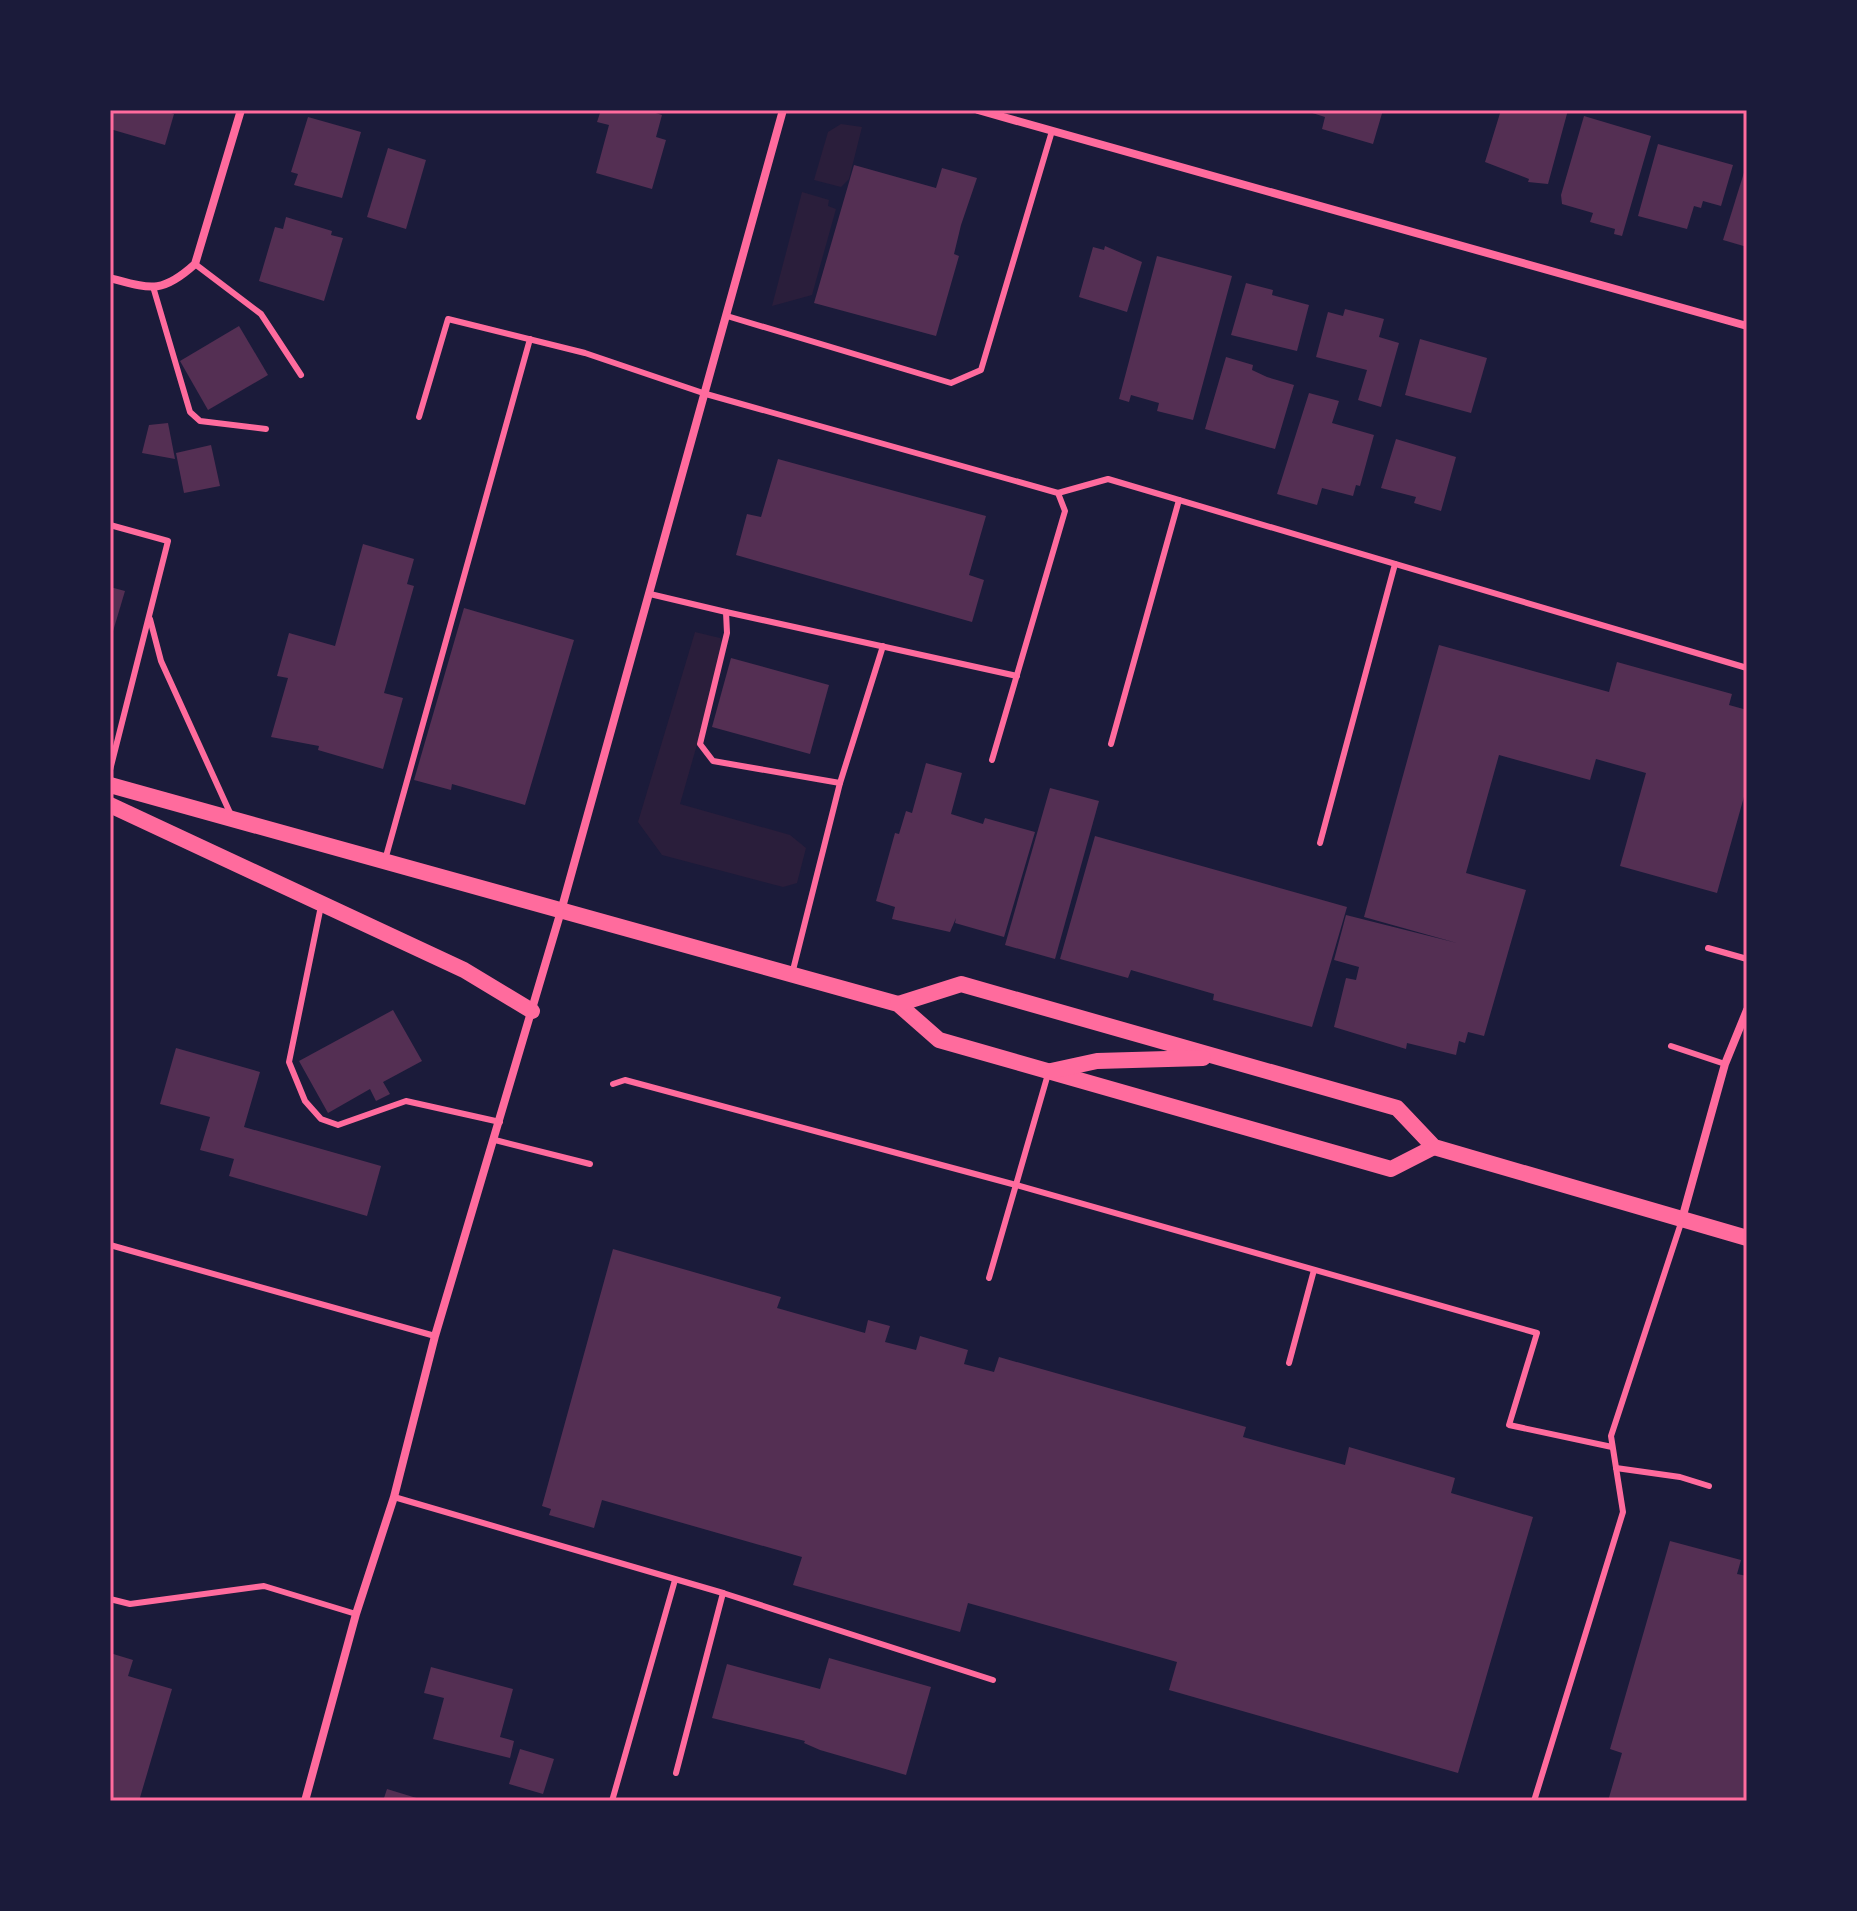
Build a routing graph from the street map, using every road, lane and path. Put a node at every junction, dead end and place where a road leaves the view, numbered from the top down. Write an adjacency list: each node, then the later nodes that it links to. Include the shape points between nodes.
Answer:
1 (241, 110): 5 (street)
2 (783, 110): 8 (street)
3 (978, 110): 4 (street)
4 (1052, 131): 8 (lane, via 981,370 951,383); 9 (street)
5 (195, 264): 7 (street, via 176,281); 11 (lane, via 261,314)
6 (110, 278): 7 (street)
7 (154, 290): 14 (lane, via 190,412 200,421)
8 (727, 316): 12 (street)
9 (1747, 326)
10 (530, 339): 12 (lane); 13 (lane, via 448,319); 33 (lane)
11 (301, 375)
12 (706, 394): 15 (lane); 19 (street)
13 (419, 417)
14 (266, 429)
15 (1058, 493): 16 (lane, via 1108,479); 24 (lane, via 1065,511)
16 (1179, 500): 18 (lane); 25 (lane)
17 (110, 525): 21 (lane, via 168,541)
18 (1395, 564): 23 (lane); 32 (lane)
19 (650, 594): 20 (lane); 35 (street)
20 (726, 612): 22 (lane); 28 (lane, via 727,633 700,744 713,761)
21 (149, 616): 27 (lane); 31 (lane, via 161,661)
22 (883, 646): 24 (lane); 28 (lane)
23 (1747, 668)
24 (1017, 676): 26 (lane)
25 (1111, 744)
26 (992, 760)
27 (110, 770)
28 (840, 783): 38 (lane)
29 (110, 785): 31 (main road)
30 (110, 805): 34 (main road)
31 (233, 818): 33 (main road)
32 (1320, 843)
33 (385, 860): 35 (main road)
34 (321, 906): 41 (main road, via 464,970); 47 (lane, via 289,1062 305,1101 321,1119 338,1125 406,1101)
35 (561, 911): 38 (main road); 41 (street)
36 (1708, 948): 37 (lane)
37 (1747, 959)
38 (792, 974): 39 (main road)
39 (898, 1004): 43 (main road, via 961,984); 45 (main road, via 939,1040)
40 (1747, 1010): 44 (street)
41 (532, 1011): 47 (street)
42 (1671, 1046): 44 (lane)
43 (1221, 1058): 45 (main road, via 1097,1061); 49 (main road, via 1397,1108)
44 (1725, 1064): 52 (street)
45 (1049, 1072): 49 (main road, via 1391,1169); 51 (lane)
46 (613, 1084): 51 (lane, via 625,1080)
47 (500, 1122): 48 (street)
48 (495, 1140): 50 (lane); 57 (street)
49 (1434, 1147): 52 (main road)
50 (590, 1164)
51 (1016, 1185): 55 (lane); 56 (lane)
52 (1682, 1220): 53 (main road); 59 (lane, via 1611,1436)
53 (1747, 1238)
54 (110, 1245): 57 (lane)
55 (1314, 1270): 58 (lane); 59 (lane, via 1537,1333 1509,1425)
56 (989, 1278)
57 (435, 1336): 62 (street)
58 (1289, 1363)
59 (1612, 1447): 60 (lane)
60 (1616, 1468): 61 (lane); 71 (lane, via 1623,1512)
61 (1709, 1486)
62 (394, 1497): 63 (lane); 66 (street)
63 (675, 1580): 64 (lane); 70 (lane)
64 (723, 1593): 67 (lane); 68 (lane)
65 (110, 1599): 66 (lane, via 130,1604 264,1586)
66 (356, 1614): 69 (street)
67 (993, 1680)
68 (676, 1773)
69 (305, 1801)
70 (612, 1801)
71 (1534, 1801)

